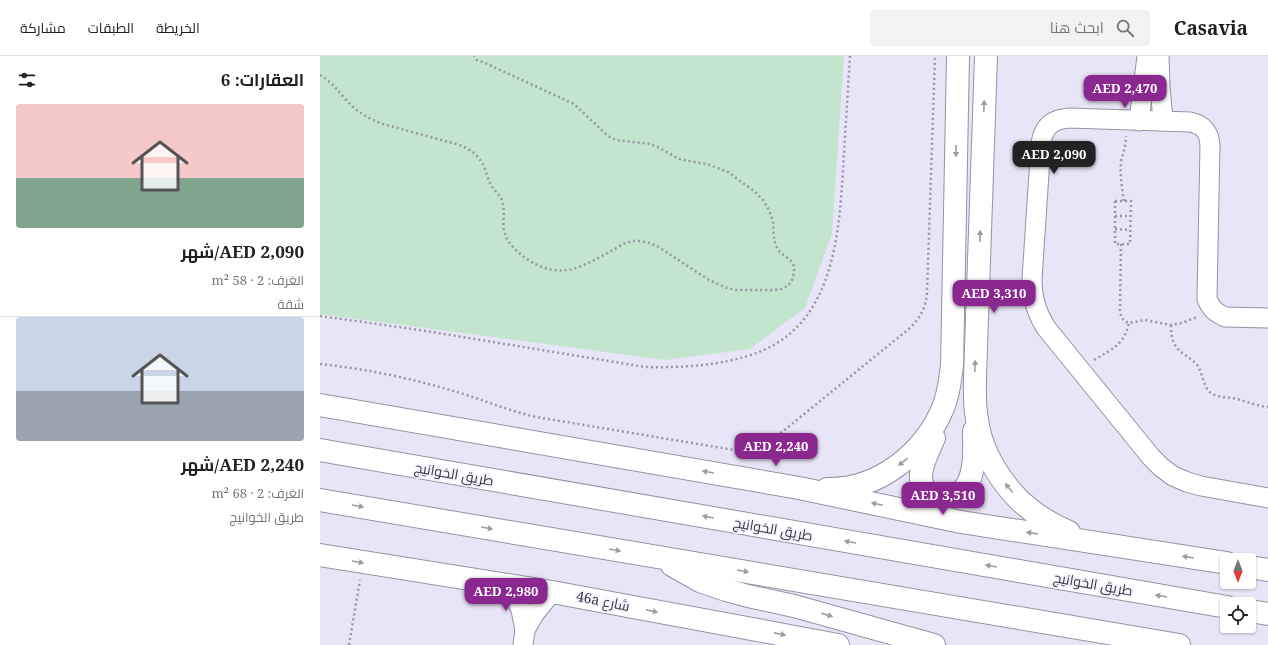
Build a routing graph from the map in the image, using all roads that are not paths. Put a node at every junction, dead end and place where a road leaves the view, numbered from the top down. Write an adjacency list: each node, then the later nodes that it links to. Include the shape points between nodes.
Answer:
1 (958, 56): 10 (main road, one-way to 10, via 952,366)
2 (986, 56): 8 (main road, one-way to 2)
3 (1147, 56): 5 (street)
4 (1159, 56): 6 (street)
5 (1133, 120): 6 (street); 13 (street, via 1062,118 1047,127 1041,143 1032,279 1036,310 1047,329 1161,467 1186,482)
6 (1163, 121): 7 (street, via 1199,124 1210,137 1207,299 1212,309 1225,317)
7 (1268, 318)
8 (975, 401): 10 (main road, via 970,478 962,492 955,497 938,498 928,493 922,484 921,472); 15 (main road, one-way to 8, via 1038,516 1023,504 998,475 981,440)
9 (320, 405): 12 (main road, one-way to 9)
10 (944, 406): 12 (main road, one-way to 12, via 935,425 920,445 898,466 882,476 850,487)
11 (320, 450): 23 (main road, طريق الخوانيج, one-way to 11)
12 (799, 488): 15 (main road, one-way to 12, via 961,522)
13 (1268, 498)
14 (320, 500): 17 (main road, one-way to 17)
15 (1086, 541): 18 (main road, one-way to 15)
16 (320, 555): 21 (main road, 46a شارع, one-way to 21)
17 (659, 557): 28 (main road, one-way to 28, via 700,580 726,590); 29 (main road, one-way to 29)
18 (1220, 562)
19 (1256, 568): 20 (main road)
20 (1268, 570)
21 (510, 585): 22 (main road, 46a شارع); 26 (street, via 521,610)
22 (552, 592): 26 (street, via 538,608); 27 (main road, 46a شارع, one-way to 27)
23 (1220, 606)
24 (1256, 612): 25 (main road)
25 (1268, 614)
26 (524, 638)
27 (838, 645)
28 (934, 645)
29 (1179, 645)

